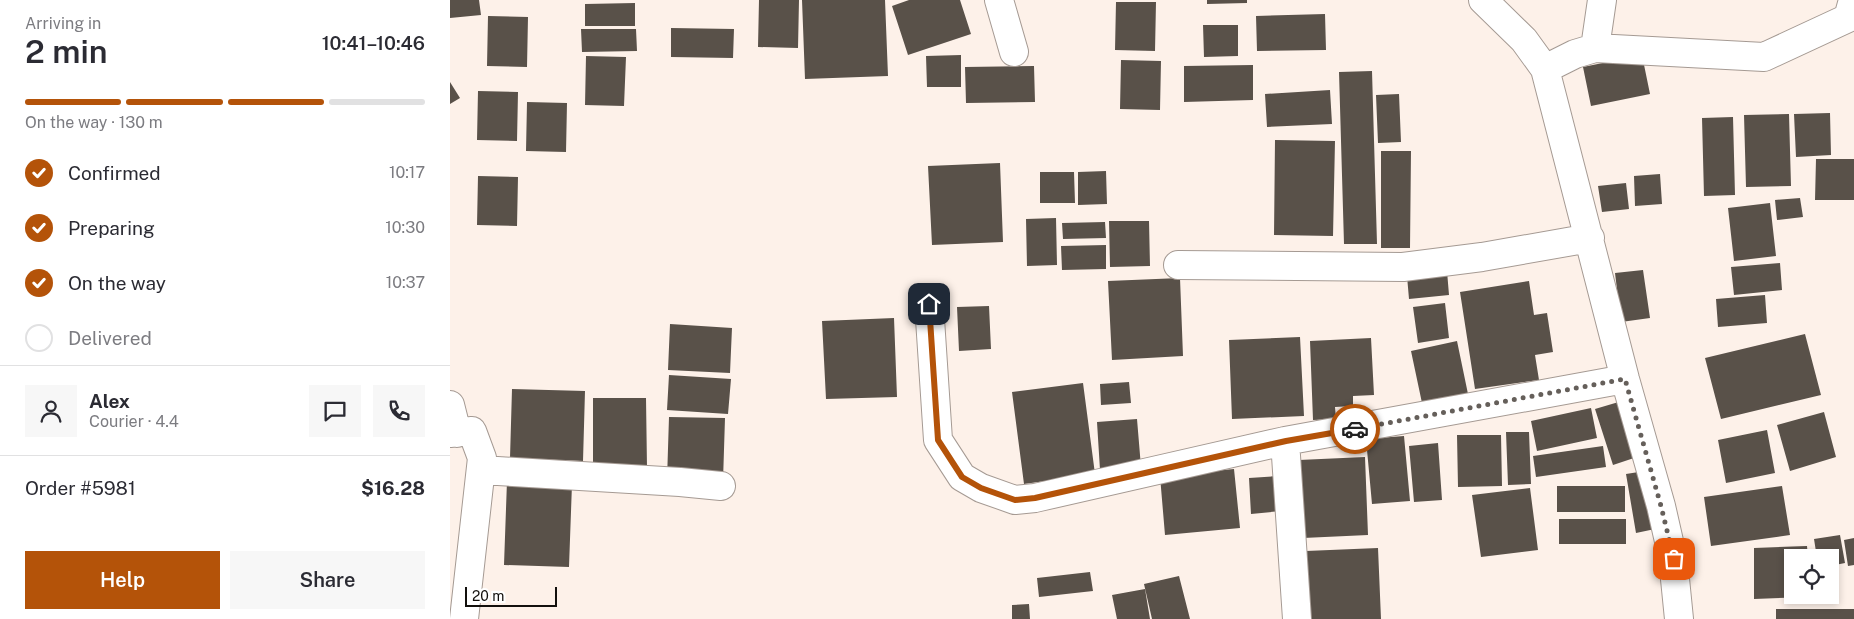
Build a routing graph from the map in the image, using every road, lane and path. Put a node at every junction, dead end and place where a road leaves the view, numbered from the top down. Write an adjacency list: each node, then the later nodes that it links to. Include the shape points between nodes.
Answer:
1 (999, 0): 6 (street)
2 (1484, 0): 7 (street, via 1524,40)
3 (1602, 0): 5 (street)
4 (1852, 12): 5 (street, via 1764,57)
5 (1594, 48): 7 (street)
6 (1014, 52)
7 (1545, 69): 8 (street)
8 (1590, 238): 9 (street, via 1403,267); 11 (street)
9 (1178, 265)
10 (929, 304): 14 (street, via 938,440 962,477 981,488 1015,500 1035,498)
11 (1625, 379): 14 (street); 19 (street, via 1674,559)
12 (450, 405): 13 (street)
13 (453, 433): 15 (street, via 472,431 482,458)
14 (1286, 441): 18 (street)
15 (481, 470): 16 (street); 17 (street)
16 (721, 486)
17 (462, 616)
18 (1297, 619)
19 (1679, 619)

